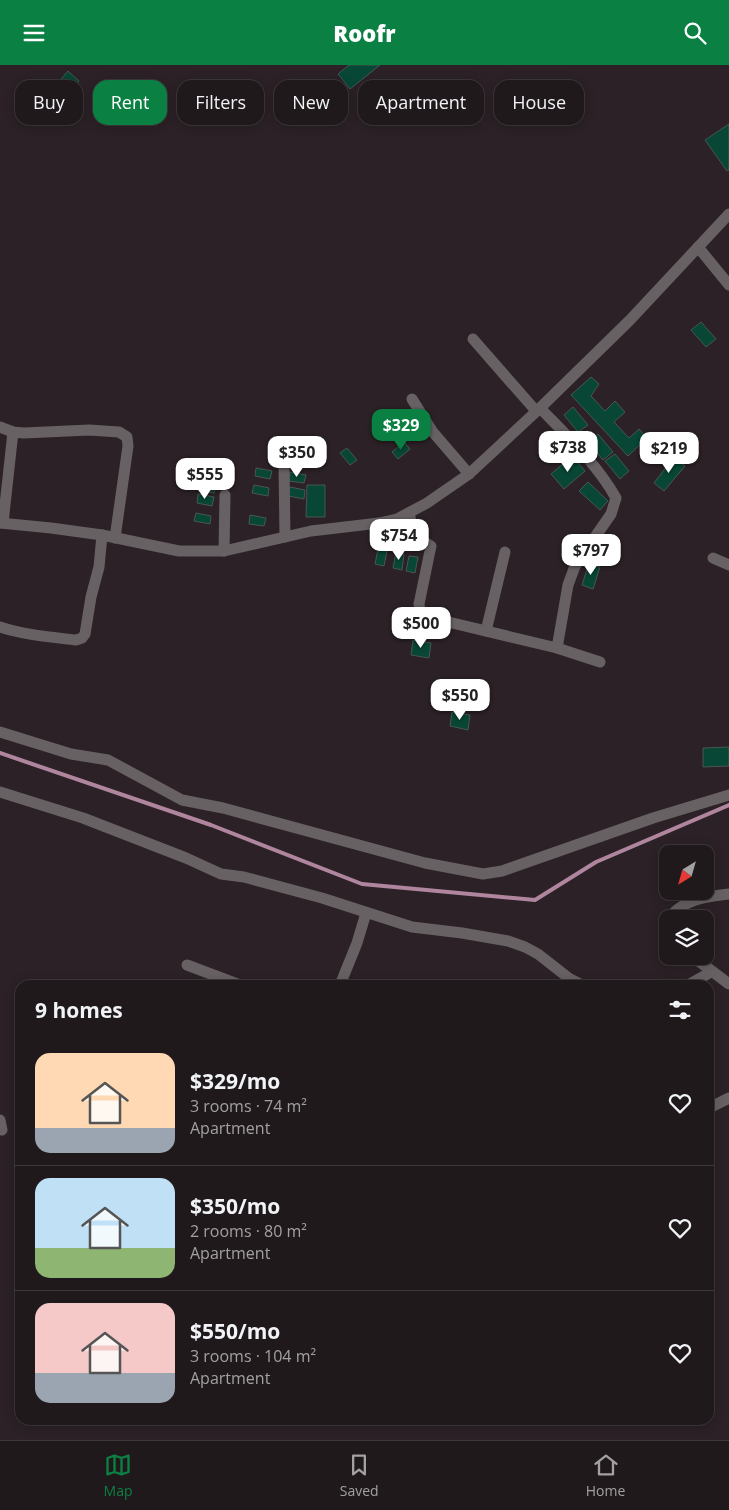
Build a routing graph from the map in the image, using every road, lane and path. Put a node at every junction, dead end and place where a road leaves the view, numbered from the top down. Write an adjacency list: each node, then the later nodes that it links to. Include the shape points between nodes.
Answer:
1 (729, 214): 2 (street)
2 (698, 247): 3 (street); 6 (street, via 630,320)
3 (729, 285)
4 (473, 339): 6 (street)
5 (412, 399): 10 (street, via 432,431)
6 (538, 410): 10 (street); 23 (street, via 572,442 609,485 616,498 610,514 575,566 568,585)
7 (0, 427): 8 (street)
8 (13, 432): 13 (street); 16 (street, via 89,430 119,432 126,437 128,446)
9 (284, 465): 15 (street)
10 (468, 474): 12 (street)
11 (225, 495): 17 (street)
12 (409, 513): 15 (street, via 379,523); 22 (street, via 414,535 431,546 419,604 423,616)
13 (1, 523): 14 (street)
14 (102, 535): 16 (street); 21 (street, via 97,582 91,597 86,634 82,638 36,635)
15 (285, 537): 17 (street)
16 (115, 538): 17 (street, via 179,551)
17 (224, 551)
18 (505, 552): 22 (street)
19 (713, 558): 20 (street)
20 (729, 565)
21 (0, 627)
22 (486, 631): 23 (street)
23 (557, 648): 24 (street)
24 (600, 662)
25 (0, 732): 27 (street, via 71,754 108,760 182,800 223,808 425,863 483,874 502,871)
26 (0, 792): 30 (street, via 83,818 186,857 221,874 244,877)
27 (729, 795)
28 (729, 894): 29 (street, via 690,902)
29 (677, 910)
30 (366, 913): 35 (street); 36 (street, via 412,927 508,941 525,947)
31 (187, 965): 34 (street)
32 (703, 965): 33 (street)
33 (712, 972): 37 (street); 38 (street)
34 (227, 980)
35 (342, 980)
36 (572, 980)
37 (697, 980)
38 (729, 984)
39 (729, 1098): 40 (street)
40 (714, 1106)

